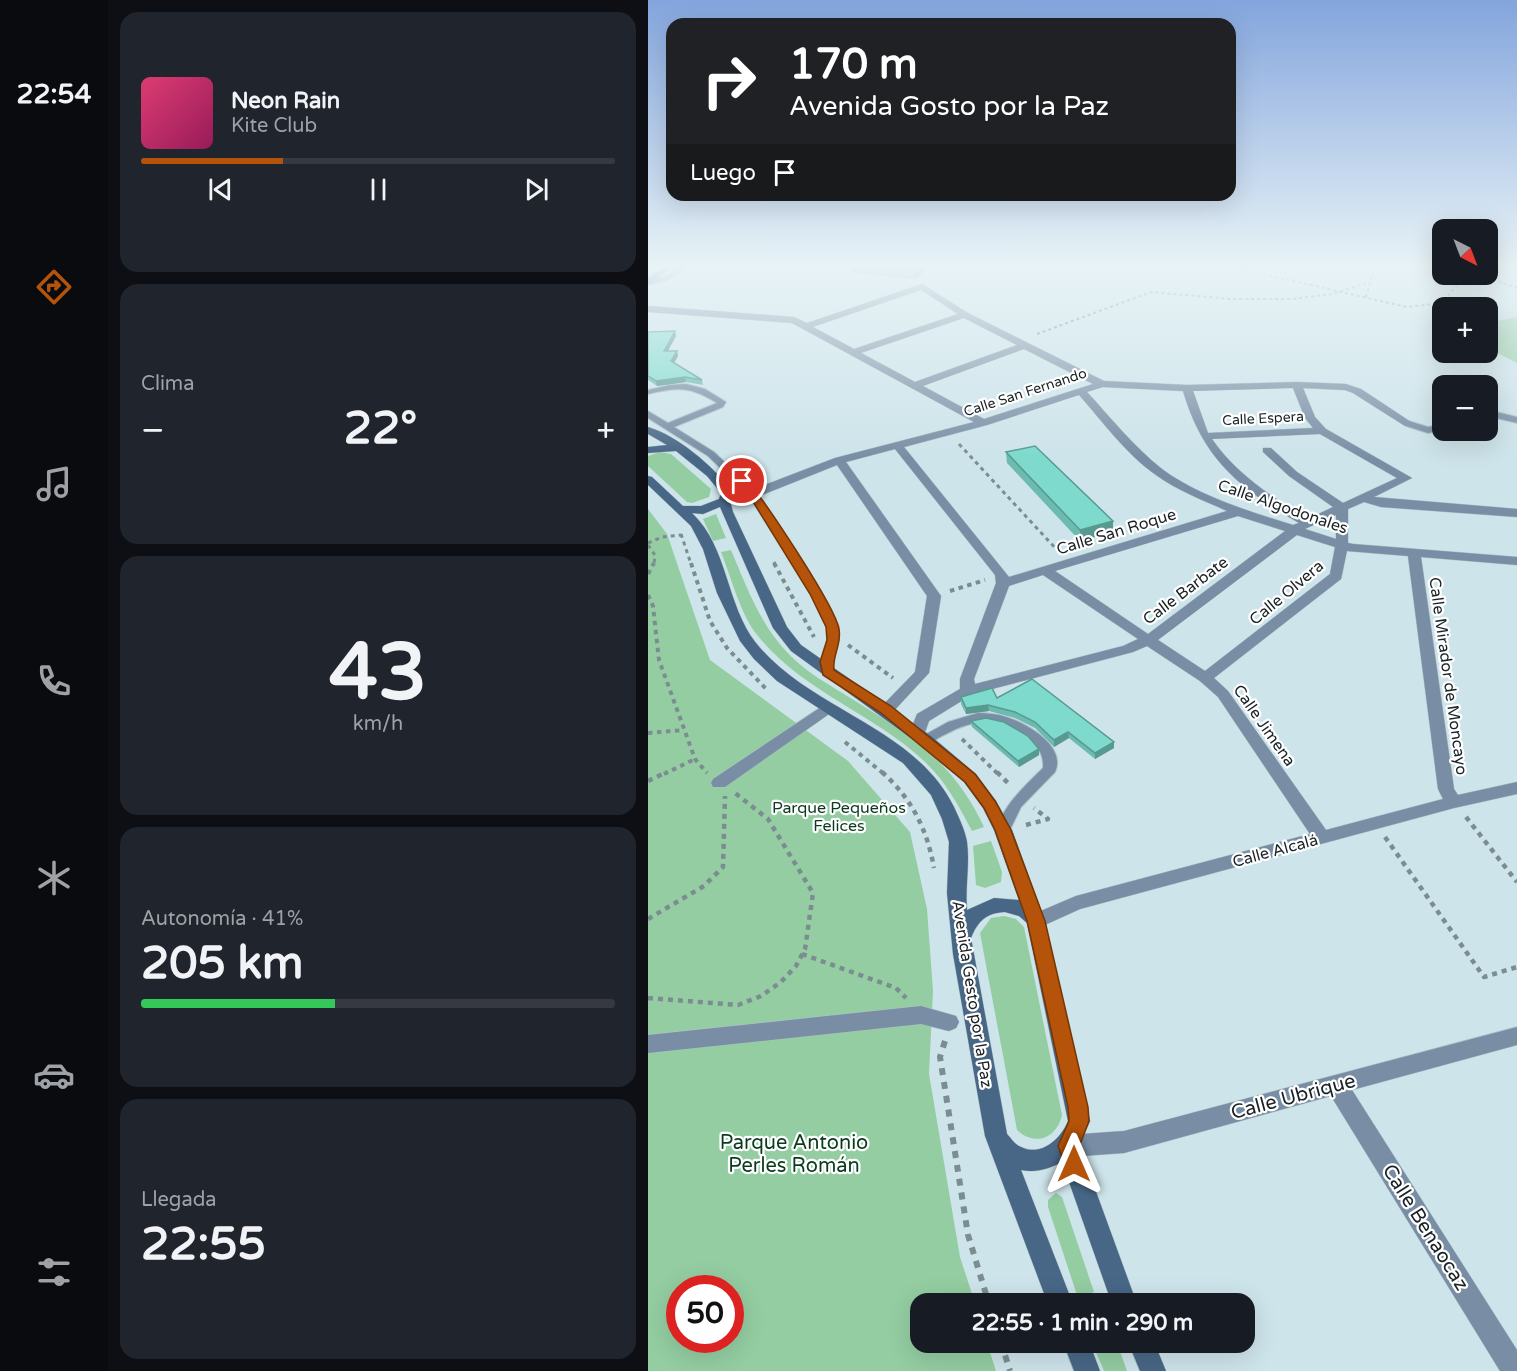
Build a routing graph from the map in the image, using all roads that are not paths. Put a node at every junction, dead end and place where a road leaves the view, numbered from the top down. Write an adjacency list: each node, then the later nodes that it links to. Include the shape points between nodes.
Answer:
1 (812, 330): 5 (street)
2 (920, 330): 5 (street)
3 (995, 330): 4 (street)
4 (1021, 343): 6 (street); 8 (street)
5 (851, 353): 8 (street)
6 (1102, 384): 9 (street, Calle San Fernando); 10 (street, Calle San Fernando)
7 (1297, 385): 9 (street, Calle San Fernando); 16 (street, Calle San Fernando, via 1346,387); 20 (street, via 1310,418)
8 (914, 386): 15 (street)
9 (1187, 388): 21 (street)
10 (1080, 390): 15 (street, Calle San Fernando); 33 (street, Calle Algodonales, via 1159,472)
11 (648, 392): 17 (lane, via 675,385 696,386 722,402)
12 (648, 414): 17 (lane)
13 (1498, 415): 14 (lane)
14 (1517, 420)
15 (983, 423): 22 (street, Calle San Fernando)
16 (1408, 424): 18 (lane)
17 (669, 426): 28 (lane, via 711,454)
18 (1432, 429)
19 (648, 430): 23 (main road)
20 (1322, 430): 21 (street, Calle Espera); 29 (street, Calle Barbate, via 1406,478)
21 (1205, 436): 35 (street, via 1233,471)
22 (898, 446): 26 (street, Calle San Fernando); 40 (street)
23 (680, 448): 24 (main road); 30 (main road, via 720,483 727,493)
24 (648, 450)
25 (1267, 450): 31 (street, via 1293,474)
26 (839, 460): 28 (street, Calle San Fernando); 46 (street, via 934,596 922,673)
27 (650, 482): 32 (main road, Avenida Gesto por la Paz)
28 (753, 494): 30 (street, Calle San Fernando); 42 (lane, via 833,627 826,662)
29 (1362, 498): 31 (street, Calle Barbate); 34 (street, via 1382,503)
30 (724, 501): 32 (main road, via 703,510); 42 (main road, via 780,628 796,648)
31 (1342, 508): 35 (street, Calle Barbate); 36 (street, Calle Olvera)
32 (680, 509): 45 (main road, Avenida Gesto por la Paz, via 696,524 709,549 723,593 747,641 782,678)
33 (1238, 512): 35 (street, Calle Algodonales); 39 (street, Calle San Roque)
34 (1517, 513)
35 (1302, 526): 36 (street, Calle Algodonales); 41 (street, Calle Barbate)
36 (1342, 544): 37 (street, Calle Algodonales); 43 (street, Calle Olvera, via 1336,576)
37 (1414, 554): 38 (street, Calle Algodonales); 50 (street, Calle Mirador de Moncayo, via 1446,789)
38 (1517, 561)
39 (1044, 570): 40 (street, Calle San Roque); 41 (street, Calle Jimena)
40 (1002, 579): 44 (street, via 967,679)
41 (1149, 640): 43 (street, Calle Jimena); 44 (street, Calle Barbate)
42 (828, 672): 46 (main road)
43 (1206, 678): 52 (street, Calle Jimena, via 1222,694)
44 (968, 692): 47 (street, Calle Barbate, via 922,718)
45 (827, 708): 48 (street); 54 (main road, Avenida Gesto por la Paz, via 909,759 938,792 958,842 956,893)
46 (886, 710): 47 (main road)
47 (921, 737): 51 (main road, via 970,778); 51 (lane, via 971,718 1000,718 1042,742 1048,750 1050,769 1021,796 1006,816)
48 (722, 785)
49 (1517, 788): 50 (street, Calle Alcalá)
50 (1454, 802): 52 (street, Calle Alcalá)
51 (1003, 830): 53 (main road)
52 (1322, 837): 53 (street, Calle Alcalá, via 1076,903)
53 (1036, 921): 54 (main road, via 1018,906 993,905 971,917); 60 (main road, via 1078,1107 1076,1134)
54 (963, 937): 59 (main road, Avenida Gesto por la Paz)
55 (949, 1022): 57 (street, via 918,1015)
56 (1517, 1036): 58 (street, Calle Ubrique)
57 (648, 1044)
58 (1336, 1084): 60 (street, Calle Ubrique, via 1124,1142); 67 (street, Calle Benaocaz)
59 (996, 1136): 60 (main road, via 1014,1156 1028,1160 1043,1160); 61 (main road, Avenida Gesto por la Paz)
60 (1068, 1146): 62 (main road)
61 (1057, 1293)
62 (1121, 1293)
63 (1080, 1353): 65 (main road)
64 (1146, 1353): 66 (main road)
65 (1087, 1371)
66 (1153, 1371)
67 (1515, 1371)

